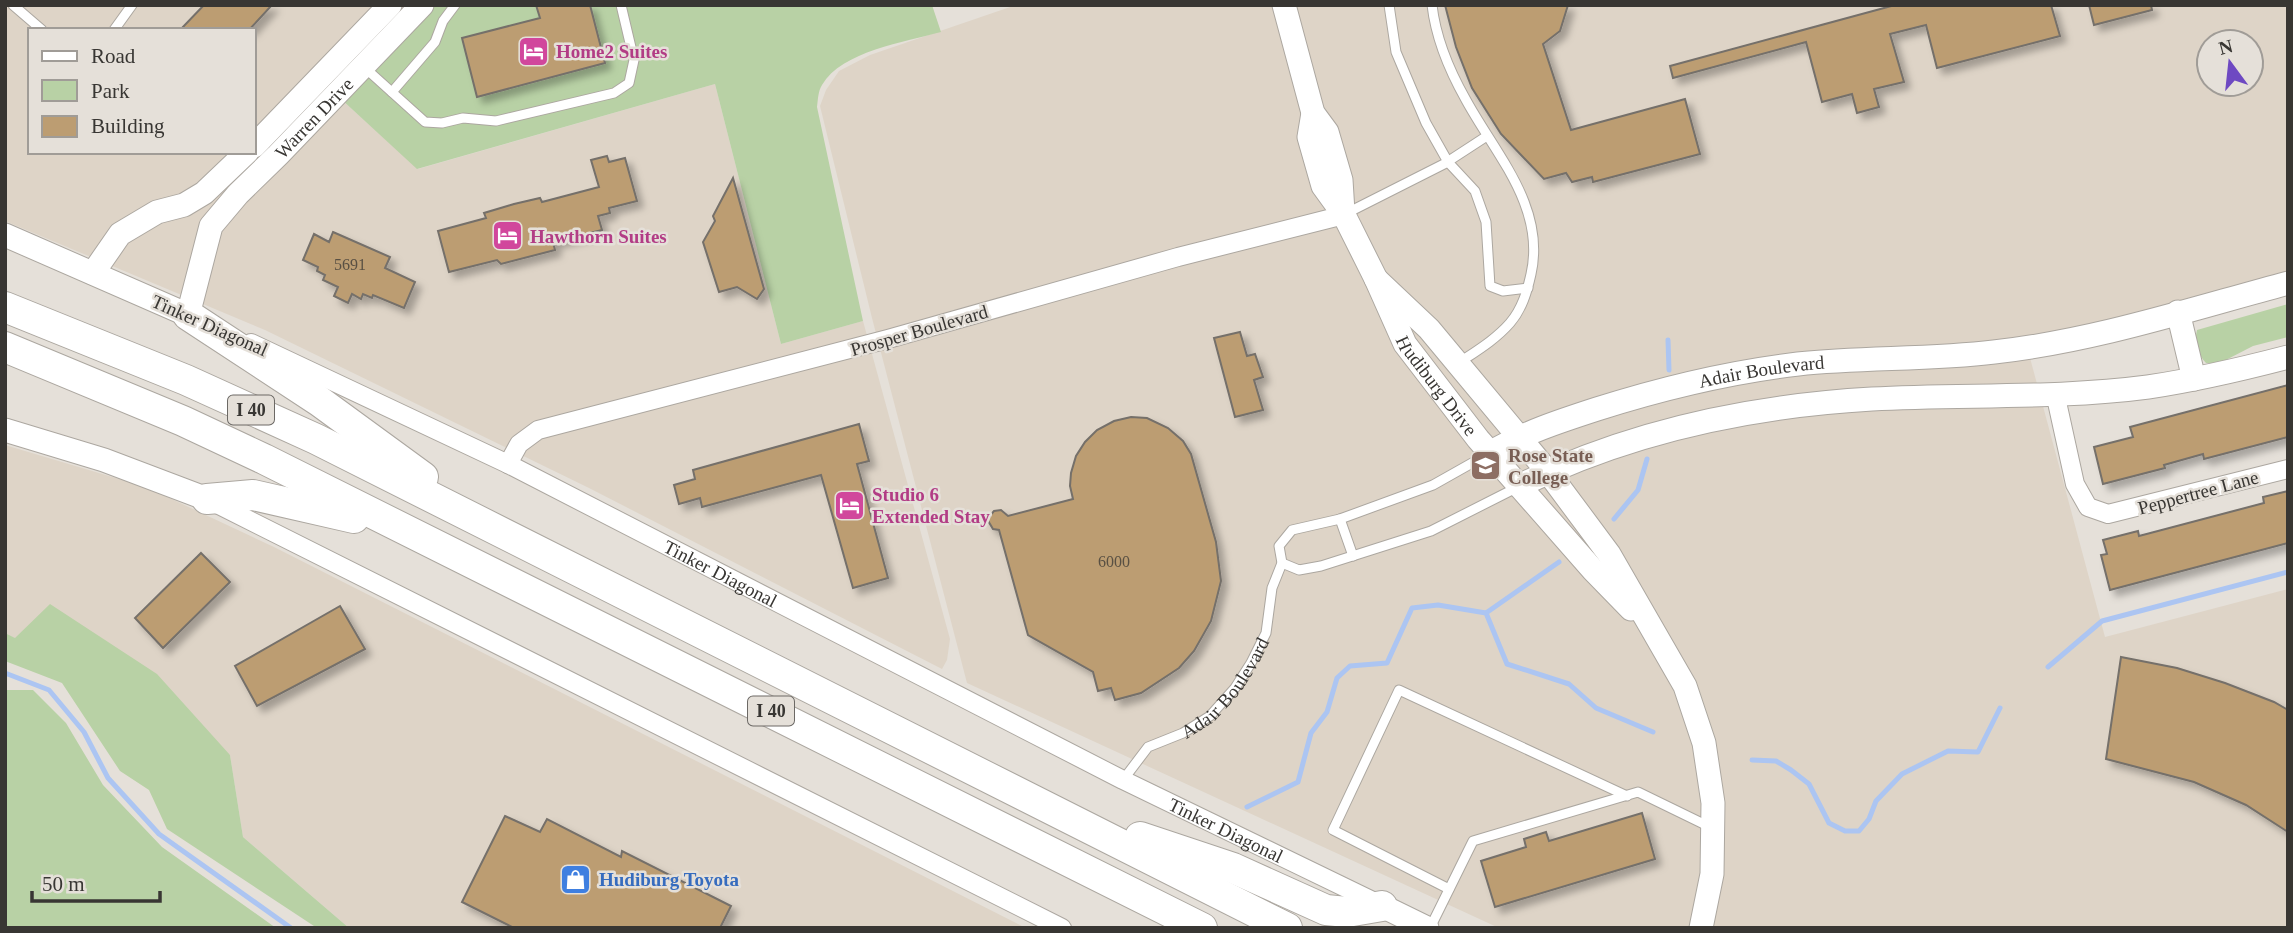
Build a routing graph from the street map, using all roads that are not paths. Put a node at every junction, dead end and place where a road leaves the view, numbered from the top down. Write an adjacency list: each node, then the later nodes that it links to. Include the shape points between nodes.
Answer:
1 (13, 5): 11 (lane)
2 (132, 5): 12 (lane)
3 (390, 5): 16 (street, Warren Drive)
4 (422, 5): 13 (street, Warren Drive)
5 (440, 5): 10 (lane)
6 (621, 5): 14 (lane, via 634,60 629,83 614,93 496,121 463,118 442,123 425,122)
7 (1284, 5): 19 (street, Hudiburg Drive, via 1313,113 1309,137 1324,186)
8 (1389, 5): 18 (lane, via 1396,52)
9 (1432, 5): 15 (lane, via 1451,73)
10 (452, 9): 14 (lane, via 435,42)
11 (40, 28)
12 (115, 28)
13 (363, 66): 14 (lane); 27 (street, Warren Drive, via 211,226)
14 (392, 92)
15 (1487, 135): 18 (lane); 24 (lane, via 1528,206 1535,249)
16 (256, 144)
17 (245, 154): 21 (street, Warren Drive, via 204,193 184,205 157,212 120,234)
18 (1448, 162): 19 (lane); 24 (lane, via 1475,191 1486,222 1490,286 1503,291)
19 (1344, 215): 22 (street, Hudiburg Drive); 36 (street, Prosper Boulevard, via 538,430 519,444)
20 (5, 235): 21 (street, Tinker Diagonal)
21 (93, 273): 27 (street, Tinker Diagonal)
22 (1376, 279): 30 (street, Hudiburg Drive, via 1429,329); 35 (street, Hudiburg Drive, via 1405,344)
23 (2288, 283): 26 (street, Adair Boulevard)
24 (1528, 288): 30 (lane, via 1506,328)
25 (5, 307): 42 (highway, I 40, via 186,380 316,439)
26 (2178, 312): 31 (street); 34 (street, Adair Boulevard, via 2019,349 1823,362 1739,373 1624,400)
27 (188, 315): 36 (street, Tinker Diagonal); 42 (highway, via 320,401)
28 (5, 347): 43 (highway, I 40, via 183,421)
29 (2288, 357): 31 (street, Adair Boulevard)
30 (1457, 365): 34 (street, Hudiburg Drive)
31 (2194, 379): 32 (street, Adair Boulevard)
32 (2055, 393): 37 (street, Peppertree Lane, via 2075,484 2088,507 2108,514); 38 (street, Adair Boulevard, via 1871,399 1773,410 1642,438)
33 (5, 430): 40 (street, via 104,460)
34 (1518, 436): 35 (street, Adair Boulevard); 38 (street, Hudiburg Drive)
35 (1490, 453): 39 (street, Hudiburg Drive); 41 (lane, Adair Boulevard, via 1433,485)
36 (508, 464): 47 (street, Tinker Diagonal)
37 (2288, 469)
38 (1548, 472): 39 (street, Adair Boulevard); 46 (street, Hudiburg Drive, via 1609,554)
39 (1519, 486): 44 (lane, Adair Boulevard, via 1431,531); 46 (street, Hudiburg Drive)
40 (207, 499): 43 (highway, via 253,495); 54 (street)
41 (1340, 519): 44 (lane); 45 (lane, Adair Boulevard, via 1292,530 1279,546)
42 (490, 528): 49 (highway, I 40)
43 (413, 531): 52 (highway, I 40)
44 (1353, 556): 45 (lane, Adair Boulevard, via 1299,570)
45 (1282, 563): 47 (lane, Adair Boulevard, via 1272,588 1266,633 1235,688 1210,716 1148,747)
46 (1657, 634): 50 (street, Hudiburg Drive, via 1685,686 1704,743)
47 (1123, 780): 53 (street, Tinker Diagonal)
48 (1627, 796): 50 (lane, via 1638,792); 51 (lane, via 1474,841); 51 (lane, via 1399,690 1333,830)
49 (1043, 804): 53 (highway, via 1233,868 1326,910); 57 (highway, I 40)
50 (1713, 829): 59 (street, Hudiburg Drive, via 1712,874)
51 (1449, 889): 58 (lane)
52 (1130, 891): 55 (highway); 56 (highway, I 40)
53 (1382, 906): 58 (street, Tinker Diagonal)
54 (1062, 928)
55 (1172, 928)
56 (1202, 928)
57 (1287, 928)
58 (1428, 928)
59 (1701, 928)

